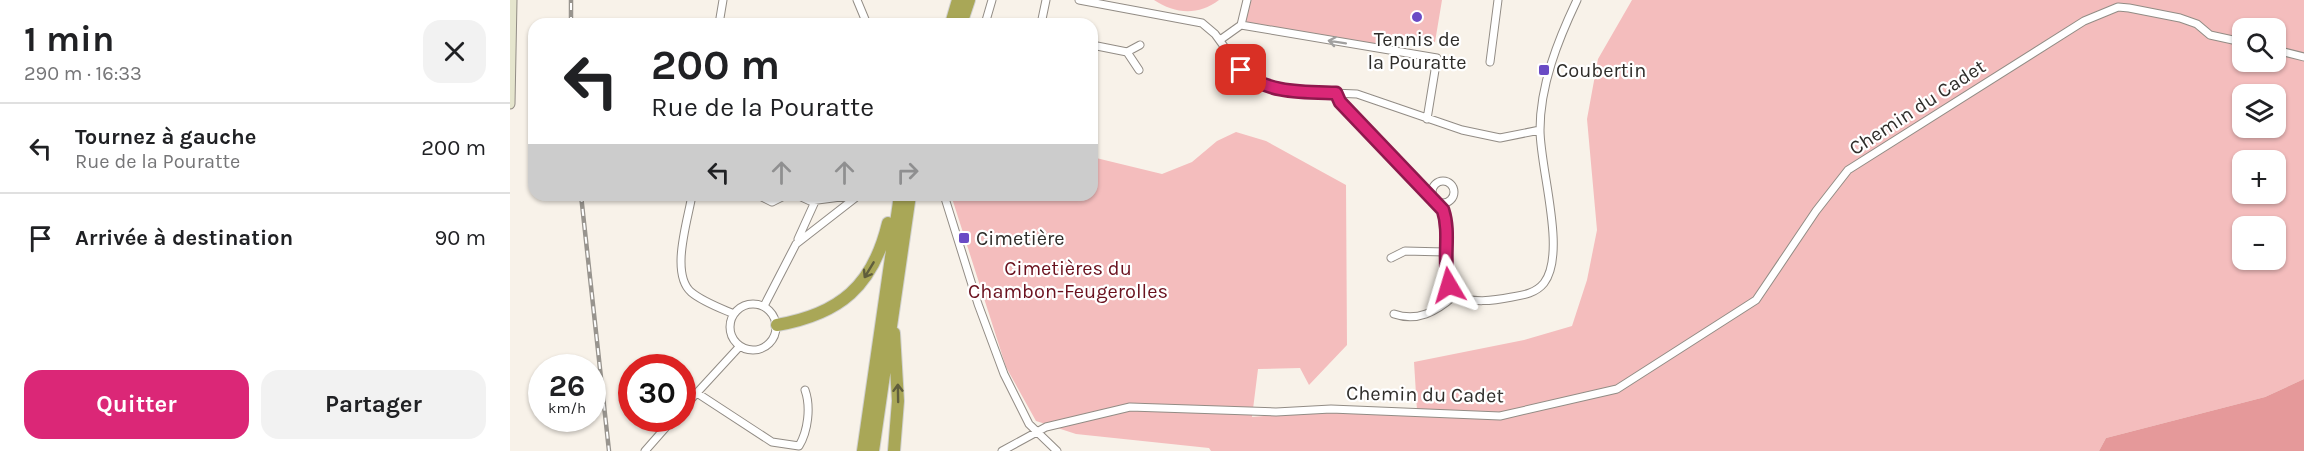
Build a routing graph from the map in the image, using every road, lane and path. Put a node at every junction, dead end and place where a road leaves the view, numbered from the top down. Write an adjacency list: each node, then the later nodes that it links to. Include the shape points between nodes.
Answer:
1 (512, 0): 28 (main road)
2 (723, 0): 12 (street)
3 (857, 0): 13 (street)
4 (958, 0): 14 (highway)
5 (969, 0): 15 (highway)
6 (992, 0): 16 (street)
7 (1046, 0): 17 (street)
8 (1079, 0): 19 (street, via 1191,19 1209,28)
9 (1247, 0): 18 (street)
10 (1498, 0): 26 (street)
11 (1577, 0): 32 (street, via 1554,55)
12 (720, 18)
13 (864, 18)
14 (953, 18)
15 (963, 18)
16 (987, 18)
17 (1042, 18)
18 (1241, 25): 19 (street); 31 (street, one-way to 18, via 1437,58)
19 (1220, 40): 29 (street, via 1250,80 1284,89)
20 (2232, 40): 53 (street, Chemin du Cadet, via 2210,35 2180,18 2118,7 2075,26 1848,170 1756,300 1617,389 1500,416 1130,407)
21 (1140, 45): 23 (street)
22 (1098, 46): 23 (street)
23 (1127, 52): 27 (street)
24 (2286, 52): 25 (street)
25 (2304, 57)
26 (1490, 62)
27 (1139, 70)
28 (510, 90): 30 (main road)
29 (1336, 93): 31 (street, via 1378,99); 41 (street, via 1340,102 1443,210)
30 (510, 104)
31 (1427, 119): 32 (street, via 1500,138)
32 (1540, 130): 43 (street, via 1554,242 1545,282 1531,293 1499,300 1470,302)
33 (691, 201): 46 (street, via 681,264 684,283 704,300)
34 (816, 201): 40 (street)
35 (851, 201): 40 (street)
36 (892, 201): 48 (highway, one-way to 48, via 877,256 859,287 825,311)
37 (899, 201): 55 (highway)
38 (909, 201): 45 (highway)
39 (946, 201): 53 (street, via 992,345)
40 (796, 244): 44 (street)
41 (1446, 252): 42 (street, via 1405,251); 43 (street, via 1446,274)
42 (1391, 258)
43 (1454, 296): 47 (street, via 1434,311 1419,316 1406,318)
44 (764, 306): 46 (street, via 751,304); 48 (street)
45 (892, 306): 56 (highway); 57 (highway, one-way to 45, via 898,401)
46 (734, 314): 49 (street, via 730,332)
47 (1394, 314)
48 (777, 325): 49 (street, via 773,339 761,349)
49 (740, 346): 51 (street)
50 (805, 390): 51 (street, via 809,401 799,446 772,442)
51 (697, 393)
52 (662, 432): 54 (street)
53 (1036, 432): 58 (street, Chemin du Cadet); 59 (street)
54 (645, 451)
55 (863, 451)
56 (873, 451)
57 (894, 451)
58 (1002, 451)
59 (1057, 451)

